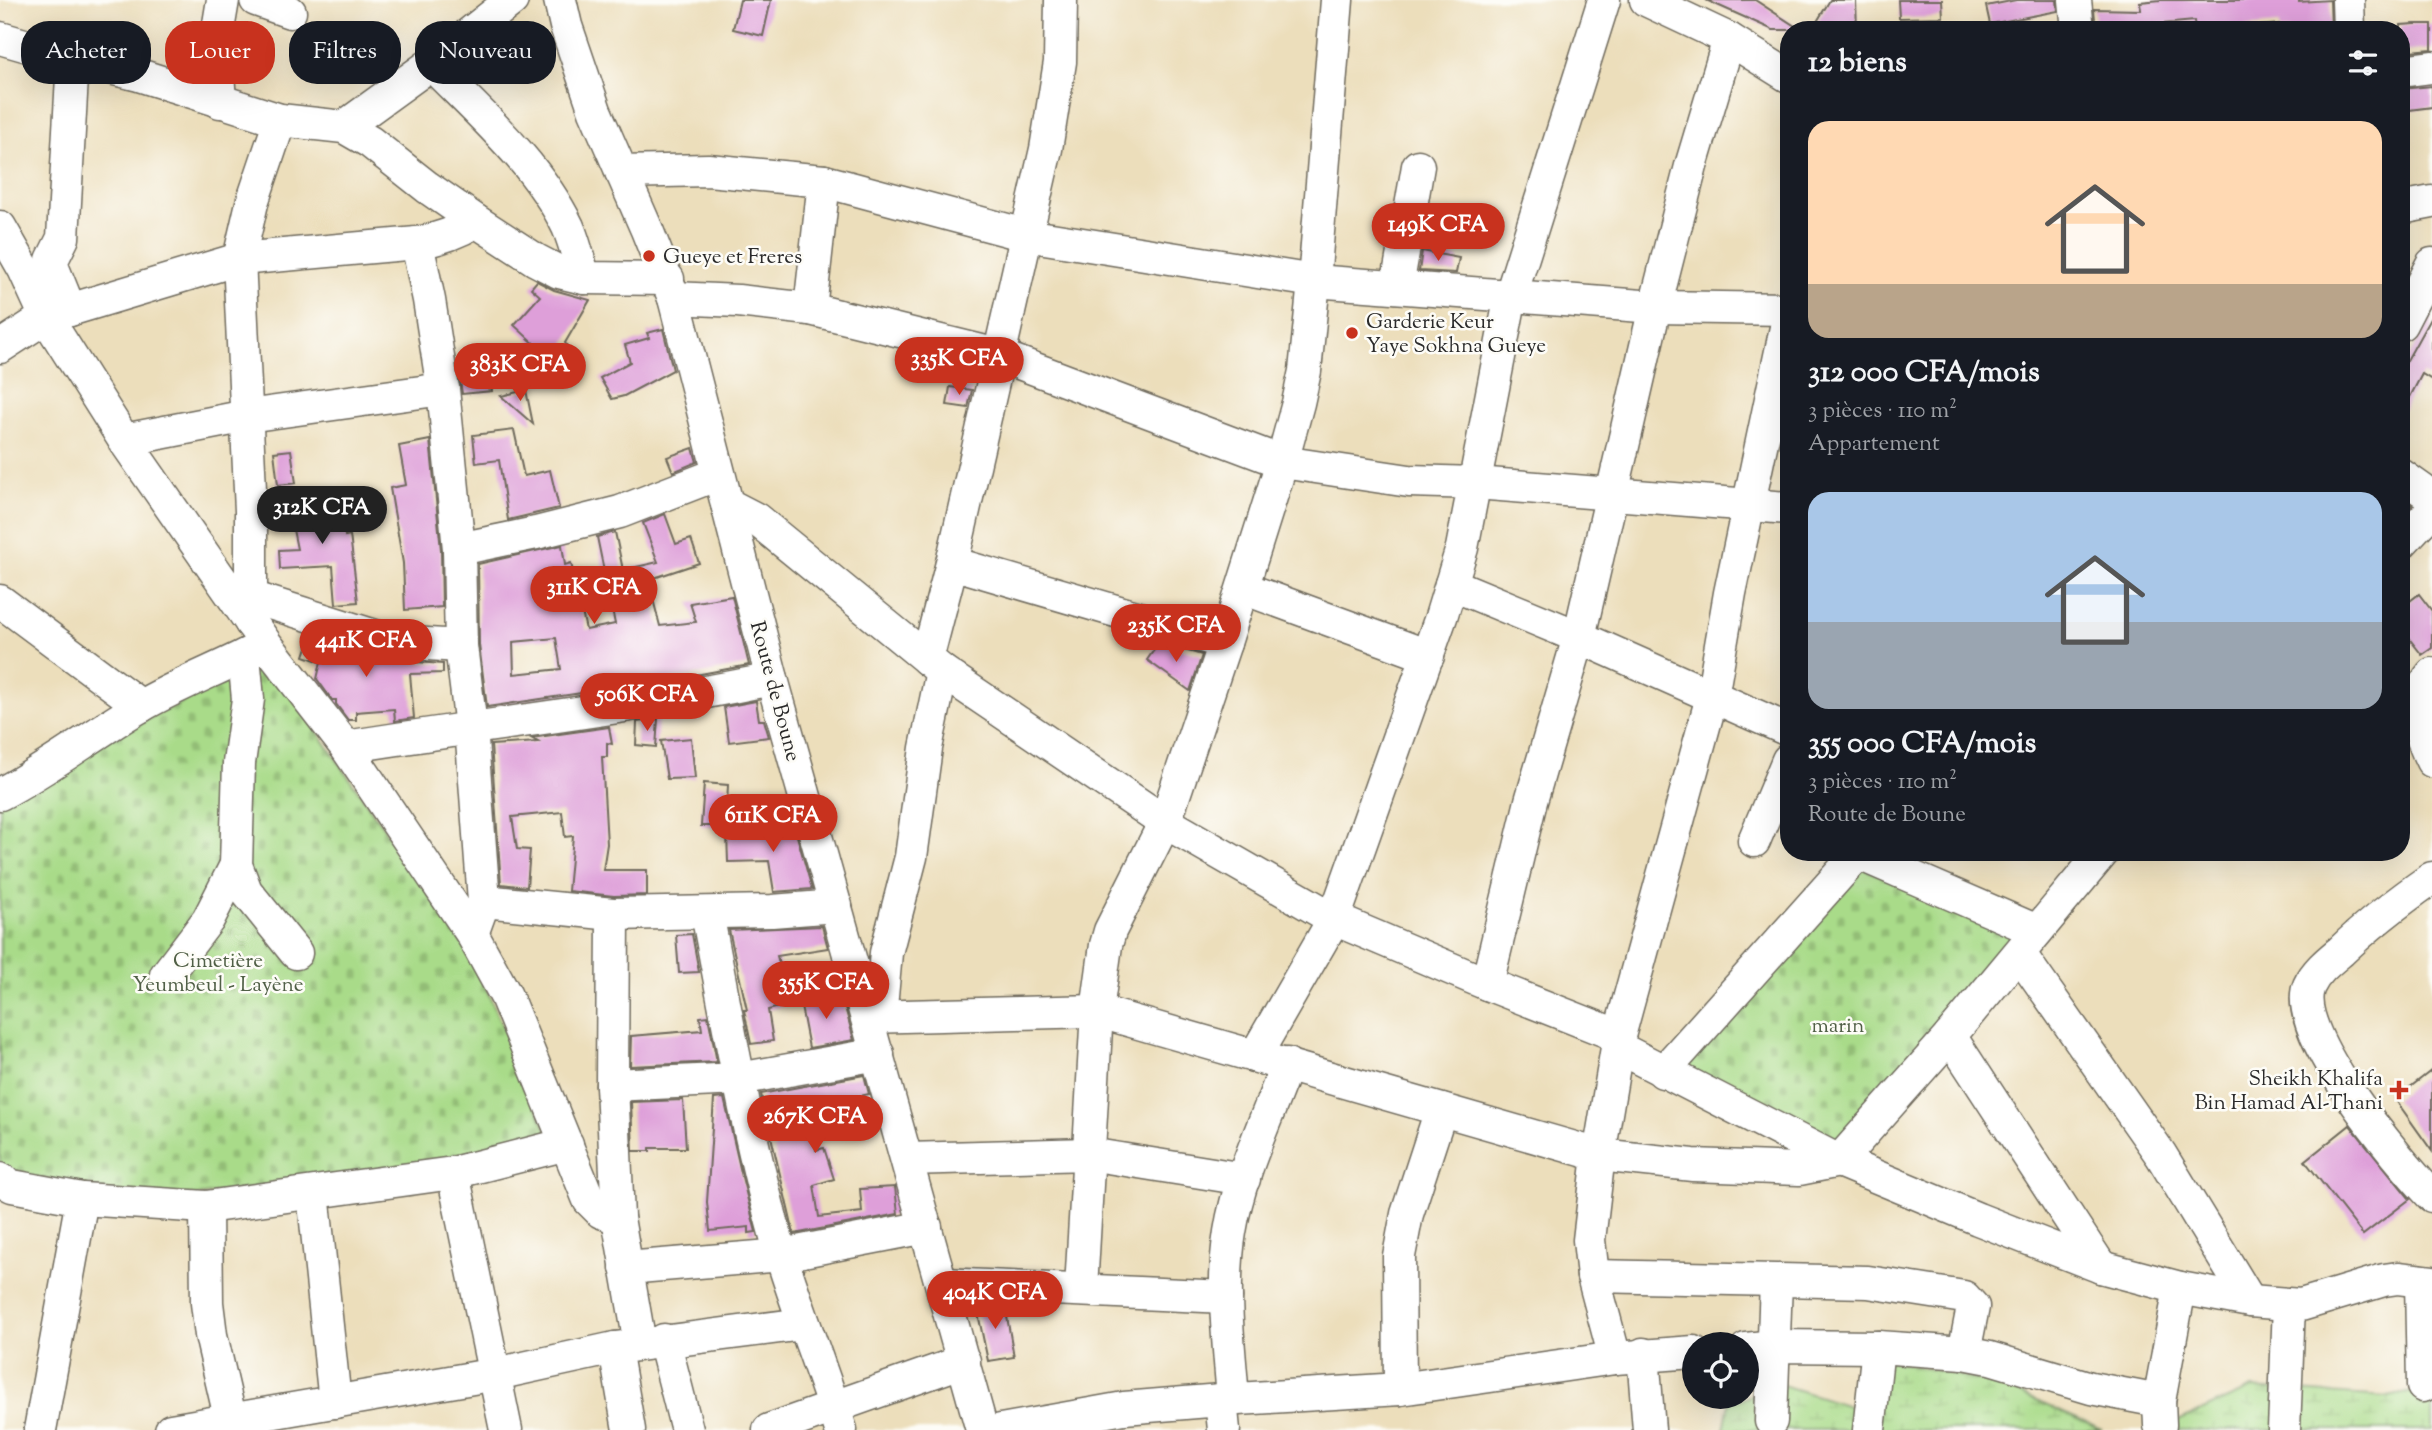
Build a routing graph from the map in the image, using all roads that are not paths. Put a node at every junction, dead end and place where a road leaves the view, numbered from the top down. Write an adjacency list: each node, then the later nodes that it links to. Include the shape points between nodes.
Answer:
1 (223, 0): 25 (street, via 216,42)
2 (256, 0): 11 (street)
3 (512, 0): 12 (street)
4 (560, 0): 29 (street, Route de Boune, via 595,111)
5 (1061, 0): 35 (street, via 1055,101)
6 (1337, 0): 40 (street)
7 (1604, 0): 43 (street)
8 (1646, 0): 16 (street)
9 (2075, 0): 13 (street)
10 (2348, 0): 14 (street)
11 (289, 12)
12 (485, 21)
13 (2077, 21)
14 (2349, 21)
15 (0, 37): 17 (street)
16 (1729, 39): 20 (street); 44 (street)
17 (21, 43)
18 (2432, 67): 19 (street)
19 (2410, 70)
20 (1780, 71)
21 (415, 76): 27 (street)
22 (151, 79): 25 (street)
23 (71, 84): 48 (street, via 63,237 52,260)
24 (450, 84): 39 (street, via 535,174 569,230)
25 (220, 102): 26 (street)
26 (280, 120): 27 (street); 37 (street)
27 (344, 127): 33 (street)
28 (1418, 166): 41 (street)
29 (621, 172): 30 (street, via 708,170); 42 (street, Route de Boune)
30 (824, 181): 35 (street); 46 (street)
31 (2432, 202): 32 (street)
32 (2410, 206)
33 (476, 221): 36 (street, via 459,232); 39 (street, via 559,272)
34 (0, 227): 48 (street)
35 (1026, 235): 40 (street); 50 (street)
36 (417, 243): 37 (street); 52 (street)
37 (239, 259): 48 (street); 53 (street)
38 (2432, 264): 45 (street)
39 (584, 278): 42 (street)
40 (1314, 282): 41 (street); 55 (street, via 1305,371)
41 (1397, 287): 43 (street)
42 (671, 289): 46 (street); 56 (street, Route de Boune)
43 (1511, 295): 44 (street); 58 (street)
44 (1655, 307): 47 (street); 59 (street)
45 (2410, 307)
46 (810, 309): 50 (street)
47 (1780, 309)
48 (58, 313): 49 (street); 54 (street)
49 (0, 347)
50 (998, 355): 55 (street); 67 (street)
51 (1780, 357): 62 (street)
52 (443, 389): 53 (street); 66 (street)
53 (247, 416): 54 (street); 71 (street)
54 (124, 440): 71 (street)
55 (1282, 461): 58 (street, via 1399,480); 69 (street)
56 (718, 474): 61 (street, Route de Boune); 66 (street, via 620,512)
57 (2410, 481): 60 (street)
58 (1476, 483): 59 (street); 68 (street)
59 (1611, 495): 62 (street); 72 (street)
60 (2432, 497)
61 (727, 504): 76 (street, via 756,519); 78 (street, Route de Boune)
62 (1750, 505): 63 (street); 79 (street)
63 (1780, 507)
64 (2432, 510): 65 (street)
65 (2410, 533)
66 (459, 549): 74 (street)
67 (952, 563): 73 (street); 76 (street)
68 (1451, 584): 72 (street); 75 (street)
69 (1242, 588): 73 (street); 75 (street)
70 (0, 601): 80 (street)
71 (253, 630): 74 (street); 80 (street, via 183,683); 83 (street); 92 (street, via 239,763)
72 (1579, 637): 79 (street); 103 (street, via 1531,801)
73 (1225, 643): 87 (street)
74 (461, 646): 82 (street)
75 (1428, 656): 98 (street)
76 (935, 665): 87 (street); 105 (street, via 911,857)
77 (2432, 674): 84 (street, via 2418,704 2418,722)
78 (772, 679): 82 (street); 95 (street, Route de Boune)
79 (1713, 697): 81 (street); 107 (street)
80 (141, 706): 86 (street)
81 (1780, 726)
82 (471, 727): 83 (street); 94 (street)
83 (345, 747): 99 (street)
84 (2432, 761)
85 (1780, 779): 88 (street)
86 (0, 793)
87 (1165, 822): 98 (street); 104 (street, via 1110,931)
88 (1754, 841)
89 (1852, 861): 111 (street)
90 (1874, 861): 100 (street)
91 (2090, 861): 100 (street)
92 (236, 865): 101 (street, via 246,891); 102 (street, via 208,920)
93 (2432, 878): 124 (street, via 2375,918 2317,973 2308,989 2307,1013 2346,1091)
94 (484, 901): 97 (street); 99 (street)
95 (836, 906): 96 (street); 105 (street, Route de Boune)
96 (707, 913): 97 (street); 112 (street)
97 (613, 915): 113 (street)
98 (1334, 919): 103 (street); 109 (street)
99 (472, 934): 115 (street, via 506,996)
100 (2029, 942): 106 (street); 139 (street)
101 (296, 953)
102 (166, 975)
103 (1487, 984): 107 (street)
104 (1097, 1011): 105 (street); 109 (street); 116 (street)
105 (873, 1017): 108 (street, Route de Boune)
106 (1951, 1036): 119 (street); 130 (street)
107 (1618, 1041): 111 (street); 117 (street)
108 (878, 1054): 112 (street); 118 (street, Route de Boune)
109 (1255, 1056): 110 (street)
110 (1287, 1065): 114 (street); 122 (street)
111 (1662, 1072): 119 (street)
112 (739, 1079): 113 (street); 129 (street)
113 (612, 1086): 127 (street)
114 (1441, 1110): 117 (street); 151 (street, via 1406,1214 1399,1256)
115 (567, 1144): 120 (street); 127 (street, via 589,1200 601,1212)
116 (1089, 1154): 118 (street); 122 (street); 137 (street)
117 (1599, 1155): 119 (street, via 1786,1169); 132 (street, via 1589,1240)
118 (907, 1159): 128 (street, Route de Boune)
119 (1839, 1161): 130 (street)
120 (453, 1173): 123 (street); 149 (street)
121 (0, 1179): 125 (street, via 12,1186)
122 (1244, 1179): 138 (street, via 1230,1230)
123 (313, 1193): 126 (street); 152 (street)
124 (2431, 1193)
125 (82, 1199): 126 (street); 157 (street)
126 (206, 1208): 156 (street, via 207,1303)
127 (618, 1218): 131 (street)
128 (926, 1227): 129 (street); 135 (street, Route de Boune)
129 (782, 1255): 131 (street); 141 (street)
130 (2101, 1267): 136 (street)
131 (626, 1268): 142 (street)
132 (1593, 1276): 133 (street); 147 (street)
133 (1776, 1281): 143 (street); 146 (street, via 1868,1282 1964,1297 1973,1307)
134 (2426, 1281): 140 (street, via 2385,1280); 150 (street)
135 (942, 1284): 137 (street); 148 (street, Route de Boune)
136 (2180, 1288): 139 (street); 146 (street, via 2160,1413 2091,1388)
137 (1081, 1289): 138 (street)
138 (1226, 1297): 153 (street)
139 (2250, 1301): 140 (street)
140 (2289, 1305): 167 (street)
141 (803, 1324): 142 (street); 154 (street)
142 (640, 1344): 149 (street); 160 (street); 161 (street)
143 (1760, 1347): 144 (street); 155 (street)
144 (1878, 1347): 146 (street); 166 (street)
145 (1682, 1353): 147 (street)
146 (1964, 1353)
147 (1629, 1356): 151 (street); 165 (street)
148 (964, 1361): 154 (street); 163 (street, Route de Boune)
149 (496, 1374): 152 (street); 159 (street)
150 (2423, 1387)
151 (1399, 1389): 153 (street)
152 (335, 1402): 156 (street)
153 (1226, 1409): 164 (street, via 1090,1413)
154 (837, 1418): 162 (street)
155 (1771, 1422)
156 (232, 1425): 158 (street)
157 (40, 1430)
158 (171, 1430)
159 (506, 1430)
160 (629, 1430)
161 (687, 1430)
162 (769, 1430)
163 (982, 1430)
164 (1001, 1430)
165 (1649, 1430)
166 (1869, 1430)
167 (2284, 1430)

